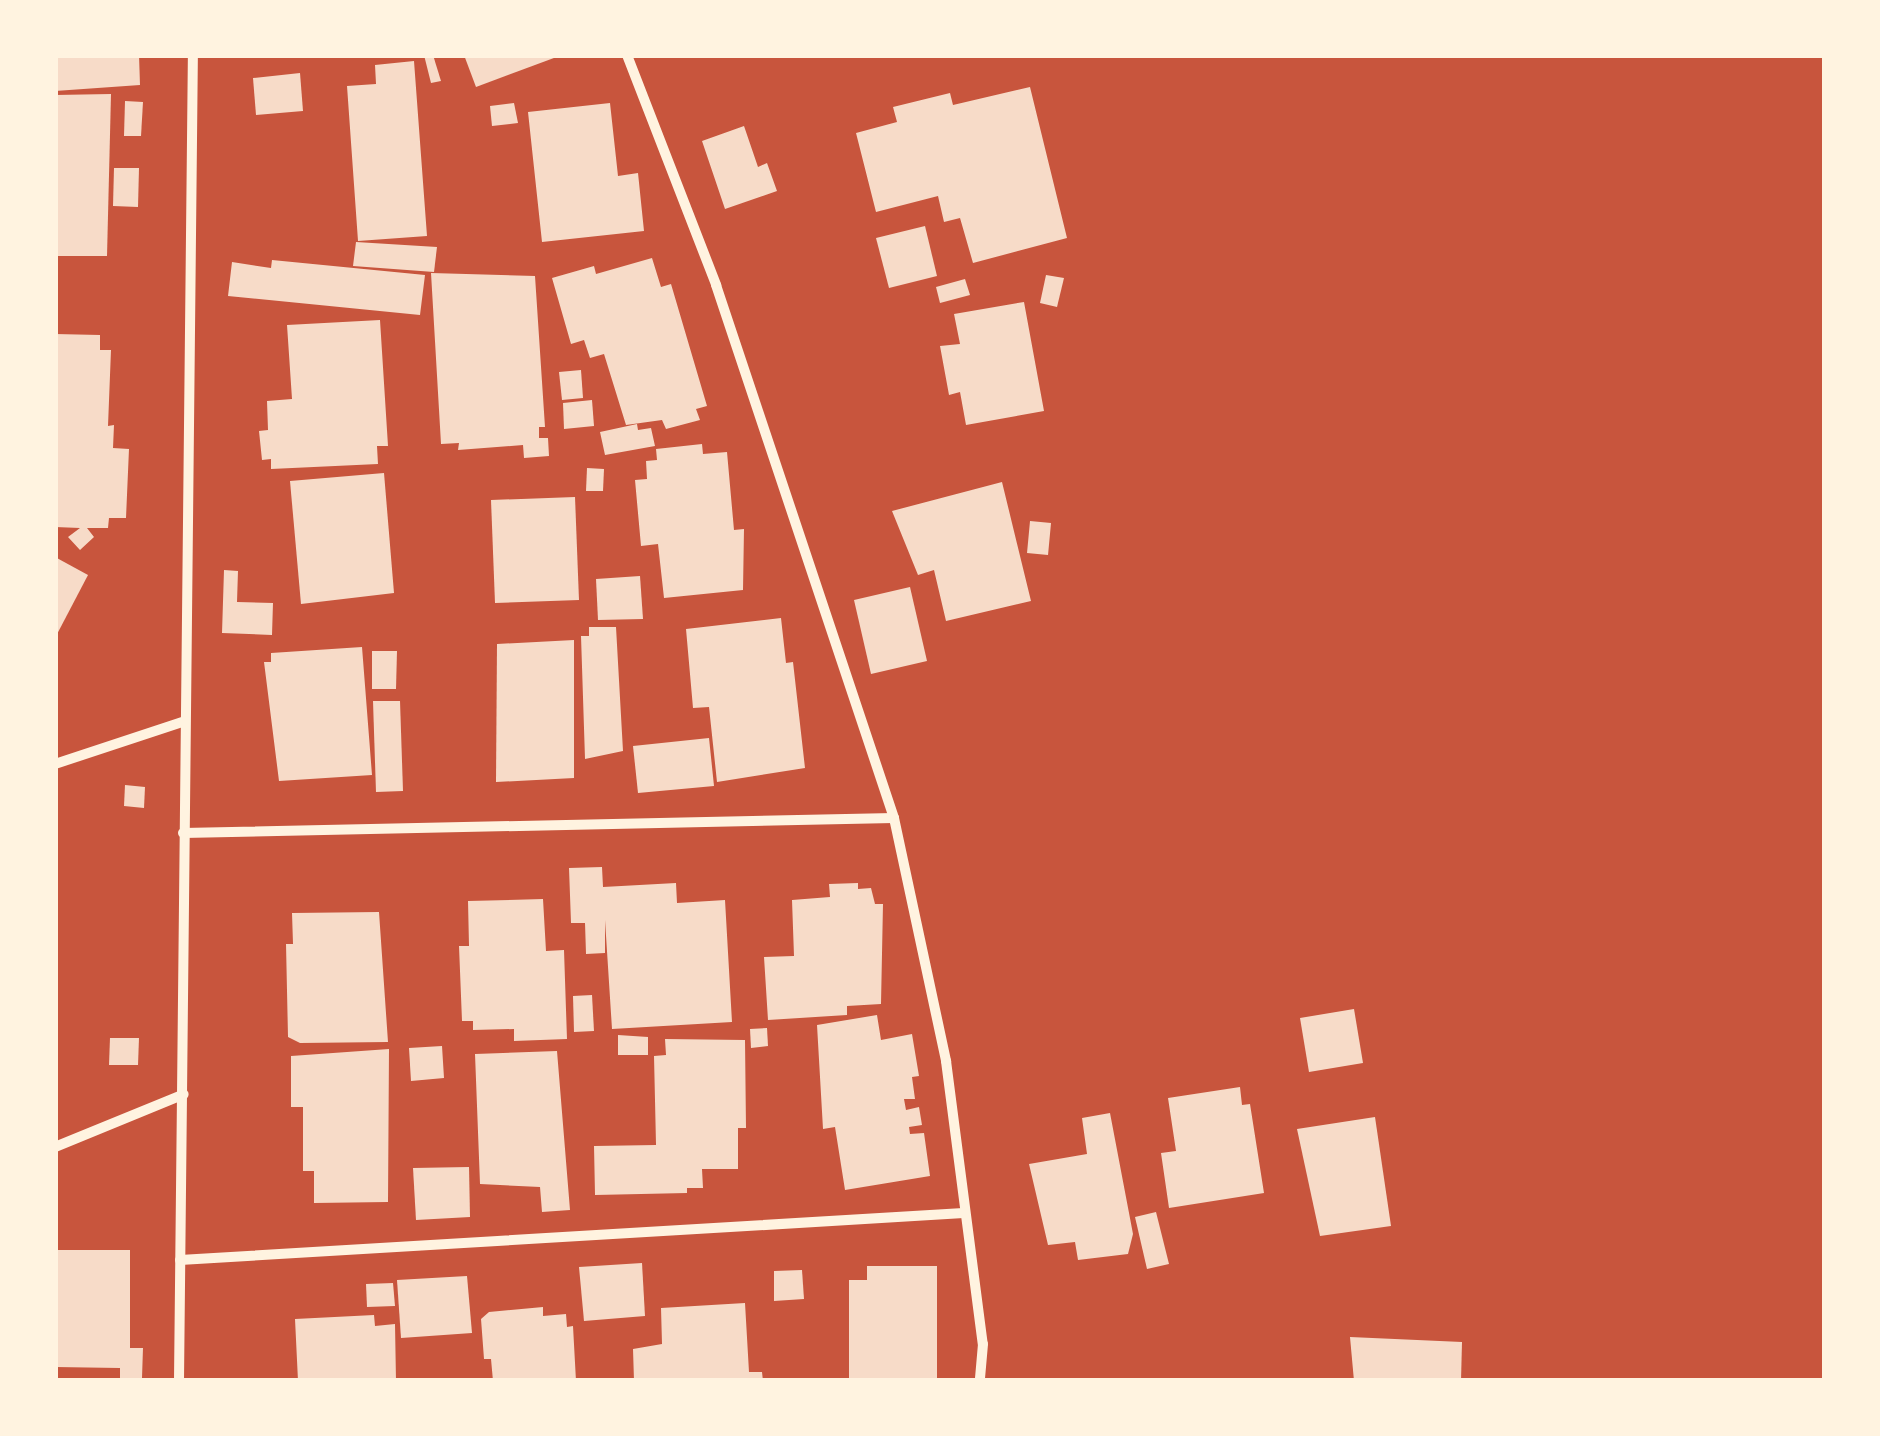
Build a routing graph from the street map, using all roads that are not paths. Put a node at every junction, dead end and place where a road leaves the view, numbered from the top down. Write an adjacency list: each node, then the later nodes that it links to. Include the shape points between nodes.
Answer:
1 (194, 55): 3 (street)
2 (627, 55): 5 (street, via 716,285)
3 (182, 722): 4 (street); 6 (street)
4 (55, 764)
5 (894, 818): 6 (street); 9 (street, via 946,1061)
6 (183, 833): 7 (street)
7 (184, 1094): 8 (street); 10 (street)
8 (55, 1147)
9 (964, 1213): 10 (street); 12 (street, via 983,1344)
10 (180, 1260): 11 (street)
11 (179, 1381)
12 (980, 1381)

